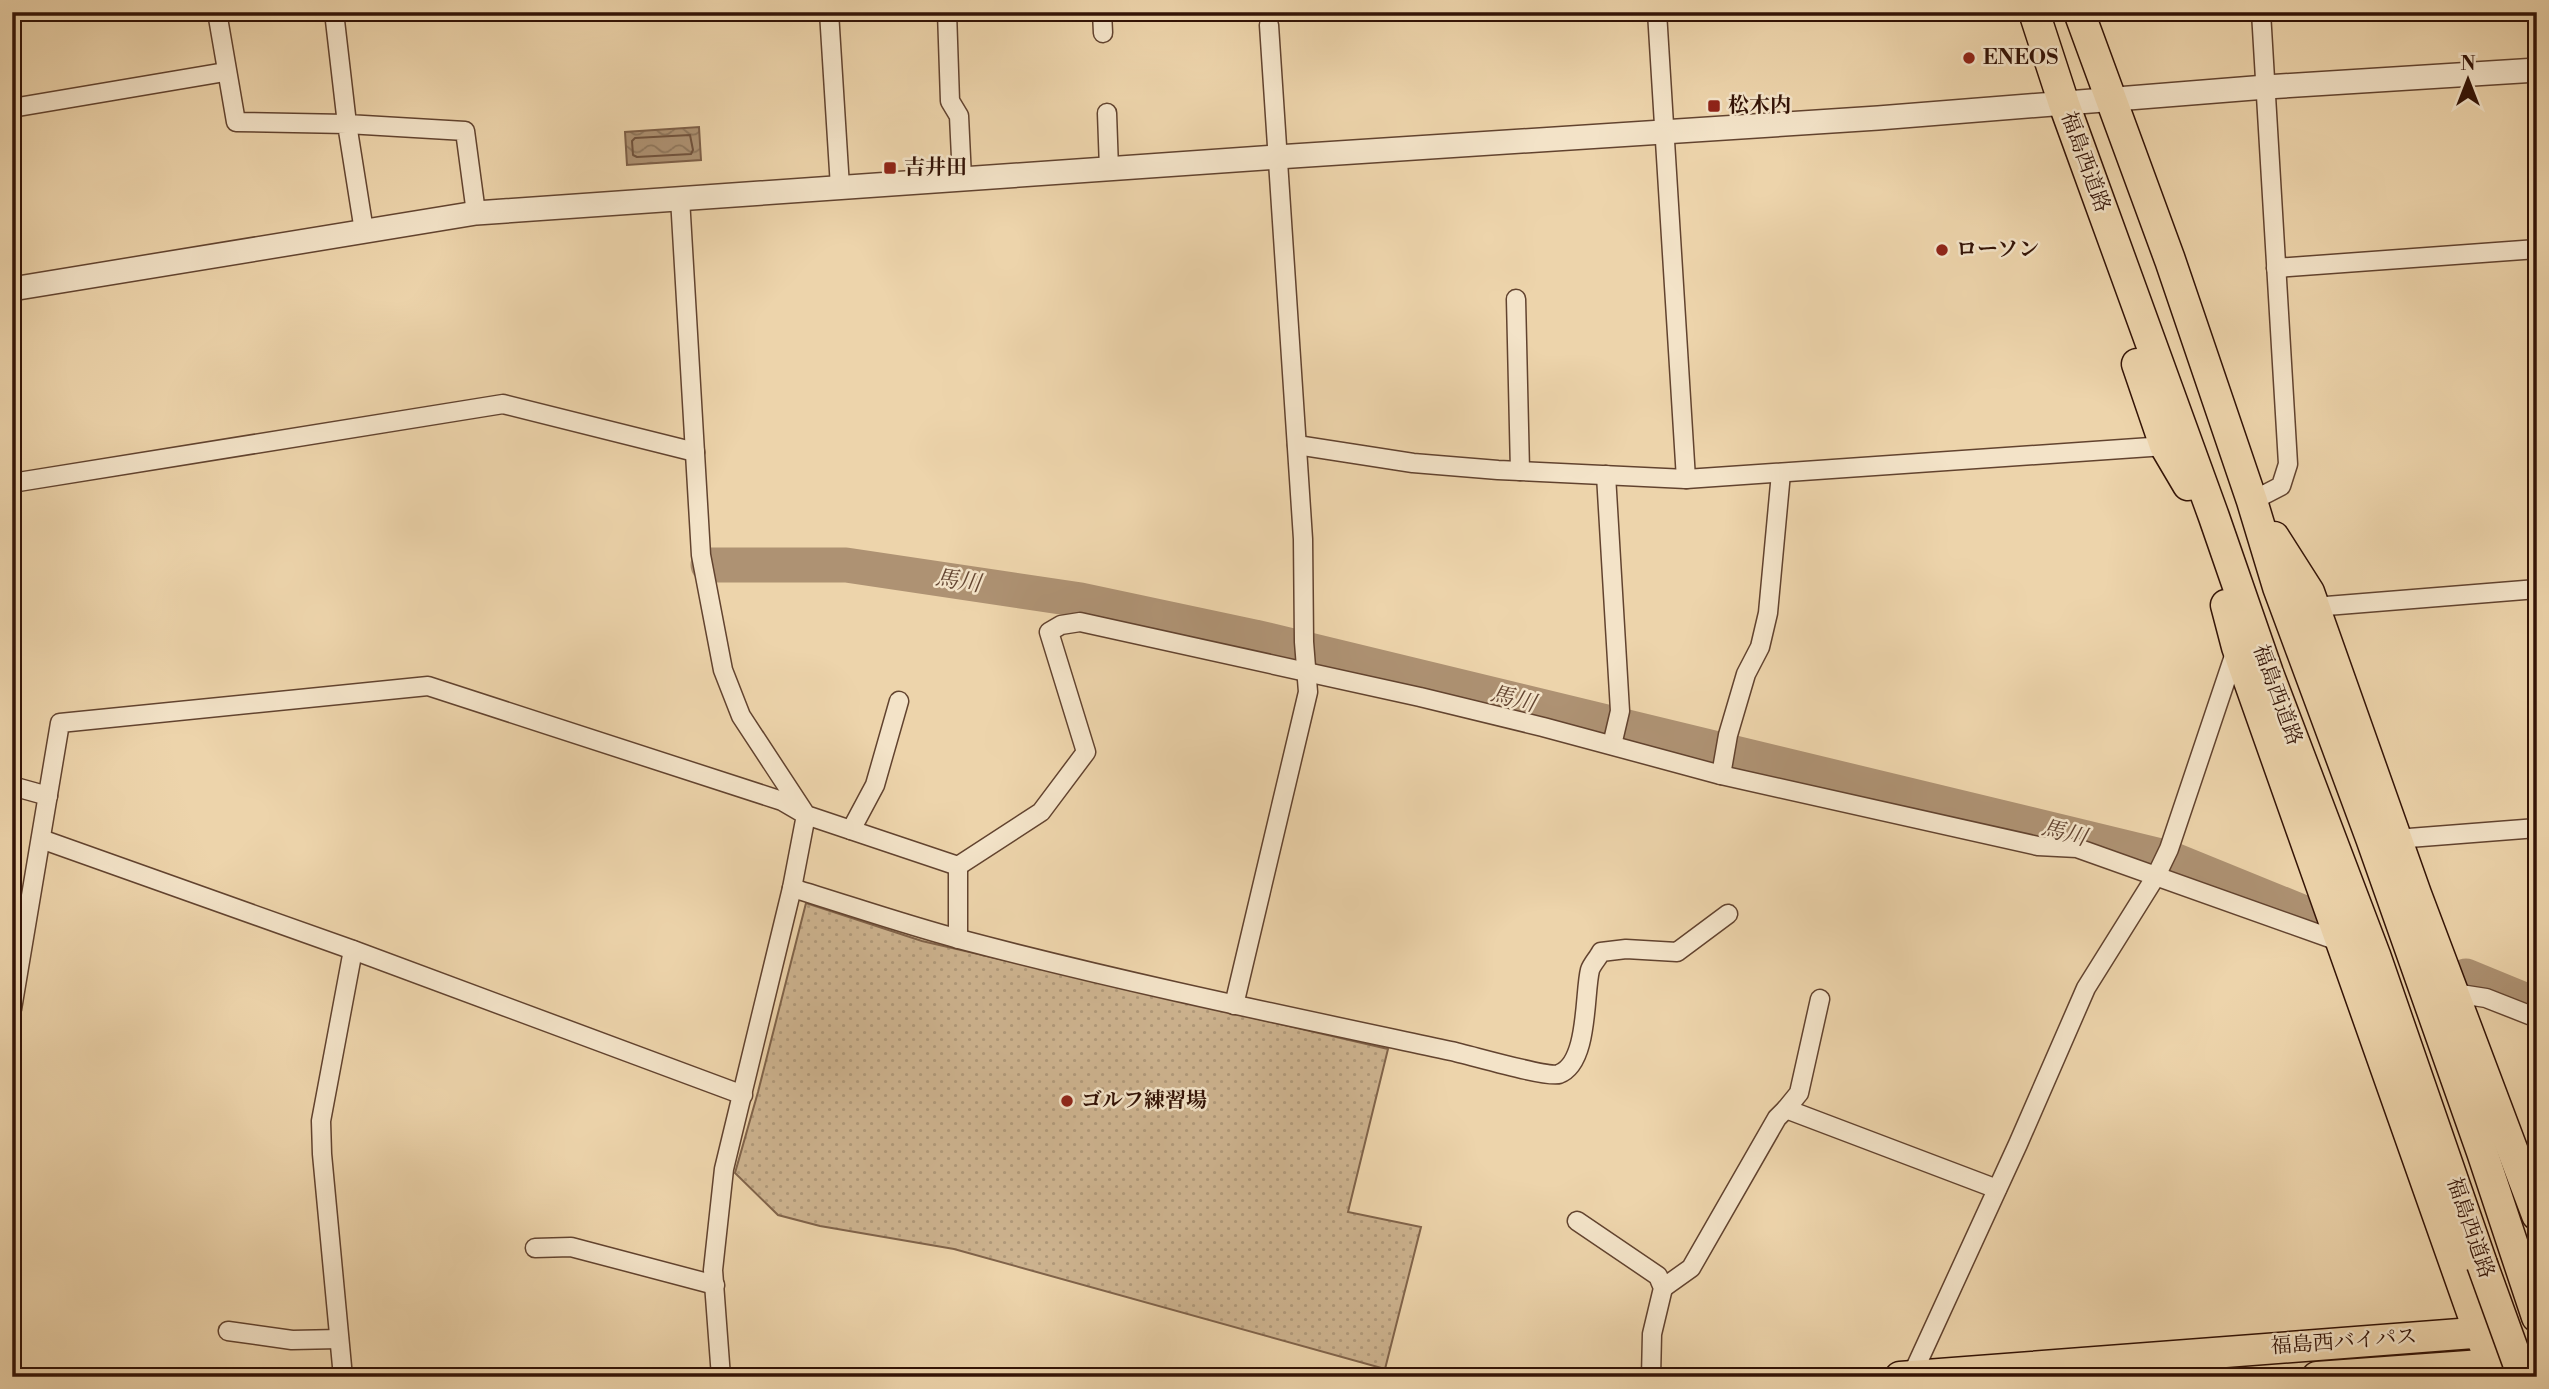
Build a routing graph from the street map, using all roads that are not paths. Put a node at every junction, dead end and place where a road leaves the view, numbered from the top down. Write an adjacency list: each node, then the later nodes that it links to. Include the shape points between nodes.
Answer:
1 (217, 12): 13 (street)
2 (334, 12): 19 (street)
3 (829, 12): 24 (street)
4 (947, 12): 23 (street, via 950,101 959,116)
5 (1102, 12): 11 (street)
6 (1657, 12): 20 (street)
7 (2034, 12): 16 (highway, 福島西道路)
8 (2079, 12): 15 (highway, 福島西道路)
9 (2261, 12): 14 (street)
10 (1269, 25): 21 (street)
11 (1103, 33)
12 (2537, 70): 14 (street)
13 (225, 72): 17 (street); 19 (street, via 236,122)
14 (2266, 87): 15 (street); 29 (street)
15 (2110, 99): 16 (street); 41 (highway, 福島西道路)
16 (2064, 104): 20 (street); 31 (highway, 福島西道路)
17 (12, 108)
18 (1107, 113): 22 (street)
19 (347, 124): 26 (street, via 465,131); 27 (street)
20 (1666, 132): 21 (street); 39 (street)
21 (1277, 157): 22 (street); 33 (street)
22 (1109, 169): 23 (street)
23 (962, 178): 24 (street)
24 (840, 187): 25 (street)
25 (680, 198): 26 (street); 35 (street)
26 (476, 213): 27 (street)
27 (364, 231): 30 (street)
28 (2537, 249): 29 (street)
29 (2276, 268): 41 (street, via 2288,464 2281,486)
30 (12, 289)
31 (2132, 292): 34 (highway, via 2128,326); 42 (highway, 福島西道路)
32 (1516, 299): 36 (street)
33 (1297, 445): 36 (street, via 1413,463); 46 (street)
34 (2165, 446): 37 (street); 42 (highway, via 2183,479)
35 (695, 452): 40 (street, via 503,404); 52 (street, via 701,555 723,670 741,716)
36 (1520, 471): 38 (street)
37 (1781, 474): 39 (street); 49 (street, via 1768,613 1760,647 1746,674)
38 (1606, 475): 39 (street); 48 (street, via 1620,711)
39 (1686, 480)
40 (12, 483)
41 (2252, 500): 44 (highway); 77 (highway, 福島西道路, via 2278,587 2385,877)
42 (2214, 517): 45 (highway, via 2219,579); 89 (highway, 福島西道路, bridge, via 2375,954)
43 (2537, 589): 44 (street)
44 (2314, 607): 56 (highway)
45 (2237, 647): 57 (street); 62 (highway)
46 (1306, 667): 48 (street, via 1543,727); 58 (street, via 1080,622 1061,625 1049,632 1086,752 1041,812); 66 (street, via 1308,692)
47 (900, 701): 54 (street, via 874,785)
48 (1614, 739): 49 (street)
49 (1722, 769): 57 (street, via 2038,846 2077,848)
50 (12, 786): 51 (street)
51 (48, 796): 52 (street, via 60,723 428,686 782,801); 55 (street)
52 (806, 815): 54 (street); 59 (street)
53 (2537, 828): 56 (street)
54 (851, 830): 58 (street)
55 (41, 839): 63 (street); 67 (street)
56 (2396, 839): 64 (highway)
57 (2162, 864): 62 (street); 71 (street, via 2086,988)
58 (958, 866): 61 (street)
59 (792, 888): 61 (street); 69 (street)
60 (1728, 914): 66 (street, via 1677,952 1601,952 1590,969 1577,1051 1569,1067 1559,1074)
61 (958, 939): 66 (street)
62 (2343, 943): 80 (highway)
63 (353, 950): 69 (street); 81 (street, via 321,1121)
64 (2455, 993): 68 (street, via 2487,998); 72 (highway)
65 (1820, 999): 70 (street, via 1799,1093)
66 (1234, 1005)
67 (12, 1009)
68 (2537, 1018)
69 (743, 1095): 75 (street, via 724,1169)
70 (1786, 1110): 71 (street); 76 (street, via 1777,1118 1691,1268)
71 (1997, 1189): 84 (street)
72 (2537, 1215)
73 (1577, 1222): 76 (street, via 1658,1276)
74 (535, 1248): 75 (street, via 571,1247)
75 (715, 1285): 86 (street)
76 (1663, 1287): 87 (street, via 1652,1335)
77 (2537, 1317)
78 (2537, 1330): 80 (highway, 福島西バイパス)
79 (228, 1331): 81 (street, via 292,1340)
80 (2479, 1332): 83 (highway); 84 (highway, 福島西バイパス)
81 (339, 1339): 85 (street)
82 (2537, 1361): 83 (highway, 福島西バイパス)
83 (2495, 1370): 88 (highway, 福島西バイパス)
84 (1908, 1376)
85 (343, 1377)
86 (721, 1377)
87 (1651, 1377)
88 (2317, 1377)
89 (2523, 1377)

